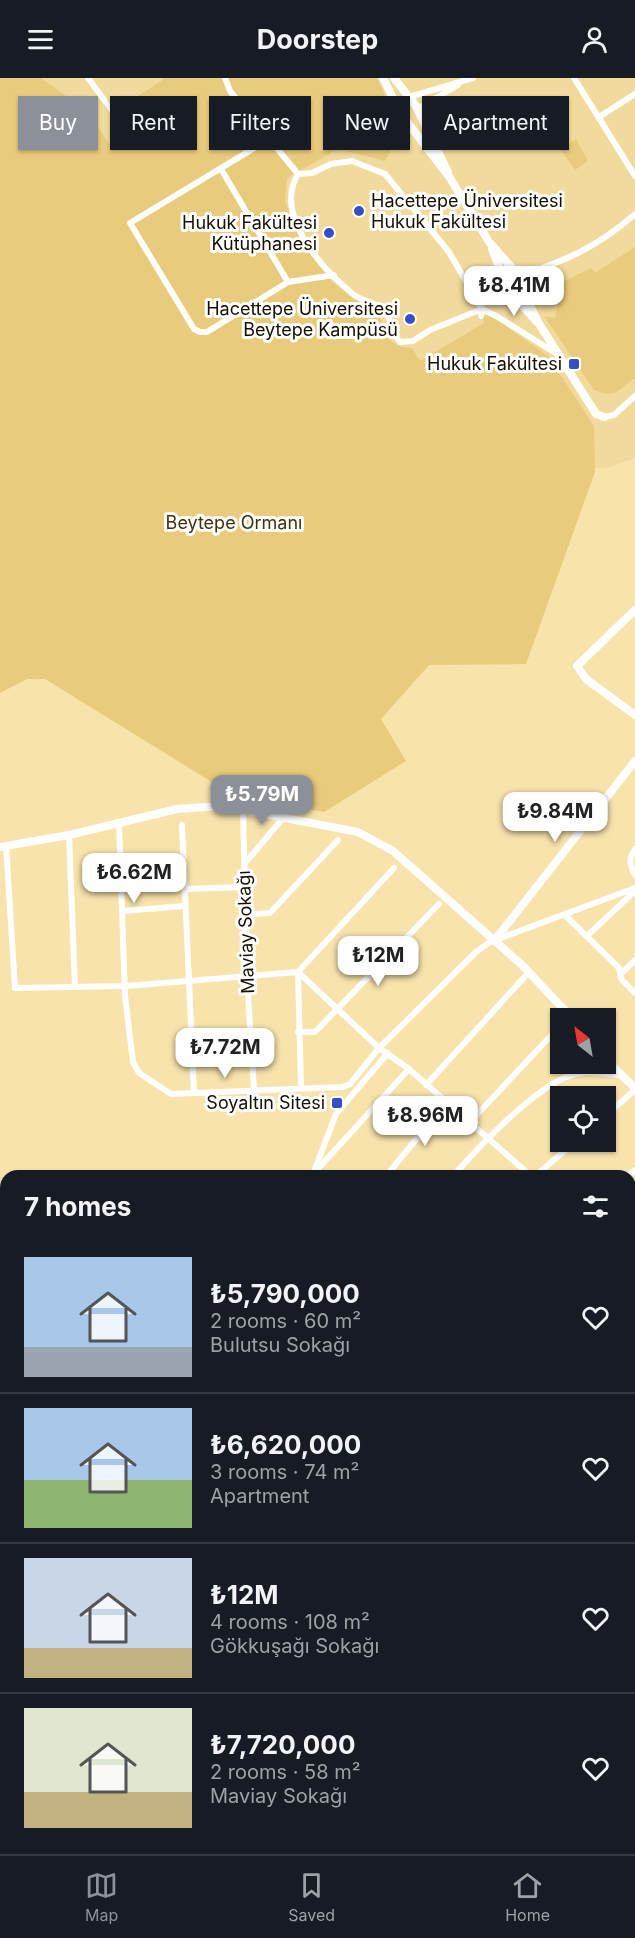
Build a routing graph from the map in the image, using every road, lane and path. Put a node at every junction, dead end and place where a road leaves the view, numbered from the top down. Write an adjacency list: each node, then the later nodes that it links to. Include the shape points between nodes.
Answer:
1 (87, 78): 13 (street)
2 (225, 78): 9 (street)
3 (383, 78): 10 (street)
4 (394, 78): 11 (street)
5 (473, 78): 7 (street)
6 (574, 78): 17 (street)
7 (465, 81): 12 (street); 15 (street)
8 (635, 94): 17 (street)
9 (234, 96)
10 (392, 96)
11 (409, 96)
12 (410, 97): 15 (street)
13 (105, 101): 14 (street)
14 (110, 110)
15 (417, 110): 16 (street); 24 (street)
16 (410, 115)
17 (599, 117): 23 (street)
18 (410, 126): 24 (street)
19 (252, 150): 21 (street)
20 (280, 150): 22 (street)
21 (221, 169): 30 (street); 30 (street, via 130,223 194,329 200,332 207,332)
22 (298, 174): 28 (street, via 290,188 290,206 310,247); 34 (street, via 352,161 385,174 449,252)
23 (635, 176)
24 (450, 178): 26 (street)
25 (635, 214): 27 (street, via 600,241)
26 (489, 243): 29 (street); 31 (street)
27 (554, 266): 29 (street); 32 (street)
28 (334, 275): 30 (street); 34 (street, via 357,297 387,314 400,342 413,341 430,330)
29 (519, 276): 31 (street, via 511,276); 32 (street)
30 (288, 282)
31 (506, 282): 33 (street)
32 (522, 288): 33 (street); 35 (street)
33 (512, 292): 35 (street)
34 (481, 313): 36 (street, via 498,317)
35 (538, 322): 36 (street)
36 (557, 354): 38 (street, via 596,414)
37 (635, 396): 38 (street, via 614,415)
38 (604, 417)
39 (635, 610): 40 (street, via 577,666 586,679)
40 (635, 715)
41 (635, 761): 62 (street)
42 (243, 810): 43 (street); 44 (street, via 222,806 177,809); 50 (street, Maviay Sokağı)
43 (284, 817): 50 (street); 62 (street, via 358,832 386,847)
44 (119, 823): 46 (street); 58 (street)
45 (182, 825): 54 (street)
46 (69, 835): 48 (street); 70 (street)
47 (338, 840): 59 (street, via 270,913)
48 (3, 846): 70 (street, via 15,988)
49 (635, 849): 52 (street, via 630,865)
50 (244, 864): 53 (street, Maviay Sokağı)
51 (394, 868): 64 (street)
52 (635, 875)
53 (245, 887): 54 (street); 59 (street, Maviay Sokağı)
54 (185, 889): 57 (street)
55 (635, 890): 60 (street); 61 (street)
56 (439, 904): 73 (street)
57 (185, 906): 58 (street); 68 (street)
58 (122, 911): 69 (street)
59 (245, 915): 67 (street, Maviay Sokağı)
60 (565, 915): 61 (street); 62 (street)
61 (586, 936): 66 (street)
62 (495, 940): 65 (street); 76 (street, via 476,952)
63 (635, 960): 66 (street)
64 (298, 972): 67 (street); 73 (street); 74 (street)
65 (529, 972): 72 (street); 81 (street)
66 (621, 974): 71 (street)
67 (247, 978): 68 (street); 84 (street, Maviay Sokağı)
68 (188, 982): 69 (street); 85 (street)
69 (126, 986): 70 (street); 85 (street, via 133,1062 139,1073 171,1094)
70 (75, 987)
71 (635, 993)
72 (561, 1008)
73 (340, 1009): 74 (street, via 315,1032); 76 (street)
74 (298, 1032): 82 (street)
75 (550, 1037): 88 (street)
76 (379, 1048): 77 (street); 82 (street, via 351,1084)
77 (388, 1053): 78 (street); 91 (street, via 336,1114)
78 (409, 1070): 81 (street); 92 (street)
79 (616, 1072): 80 (street)
80 (618, 1075): 83 (street); 89 (street, via 579,1073 550,1087)
81 (426, 1085): 86 (street)
82 (301, 1088): 84 (street)
83 (635, 1089): 87 (street)
84 (254, 1090): 85 (street)
85 (194, 1093)
86 (446, 1103): 88 (street); 93 (street)
87 (616, 1106)
88 (469, 1123): 89 (street)
89 (487, 1138): 94 (street); 95 (street)
90 (561, 1152): 96 (street)
91 (315, 1170)
92 (318, 1170)
93 (391, 1170)
94 (458, 1170)
95 (524, 1170)
96 (537, 1170)

